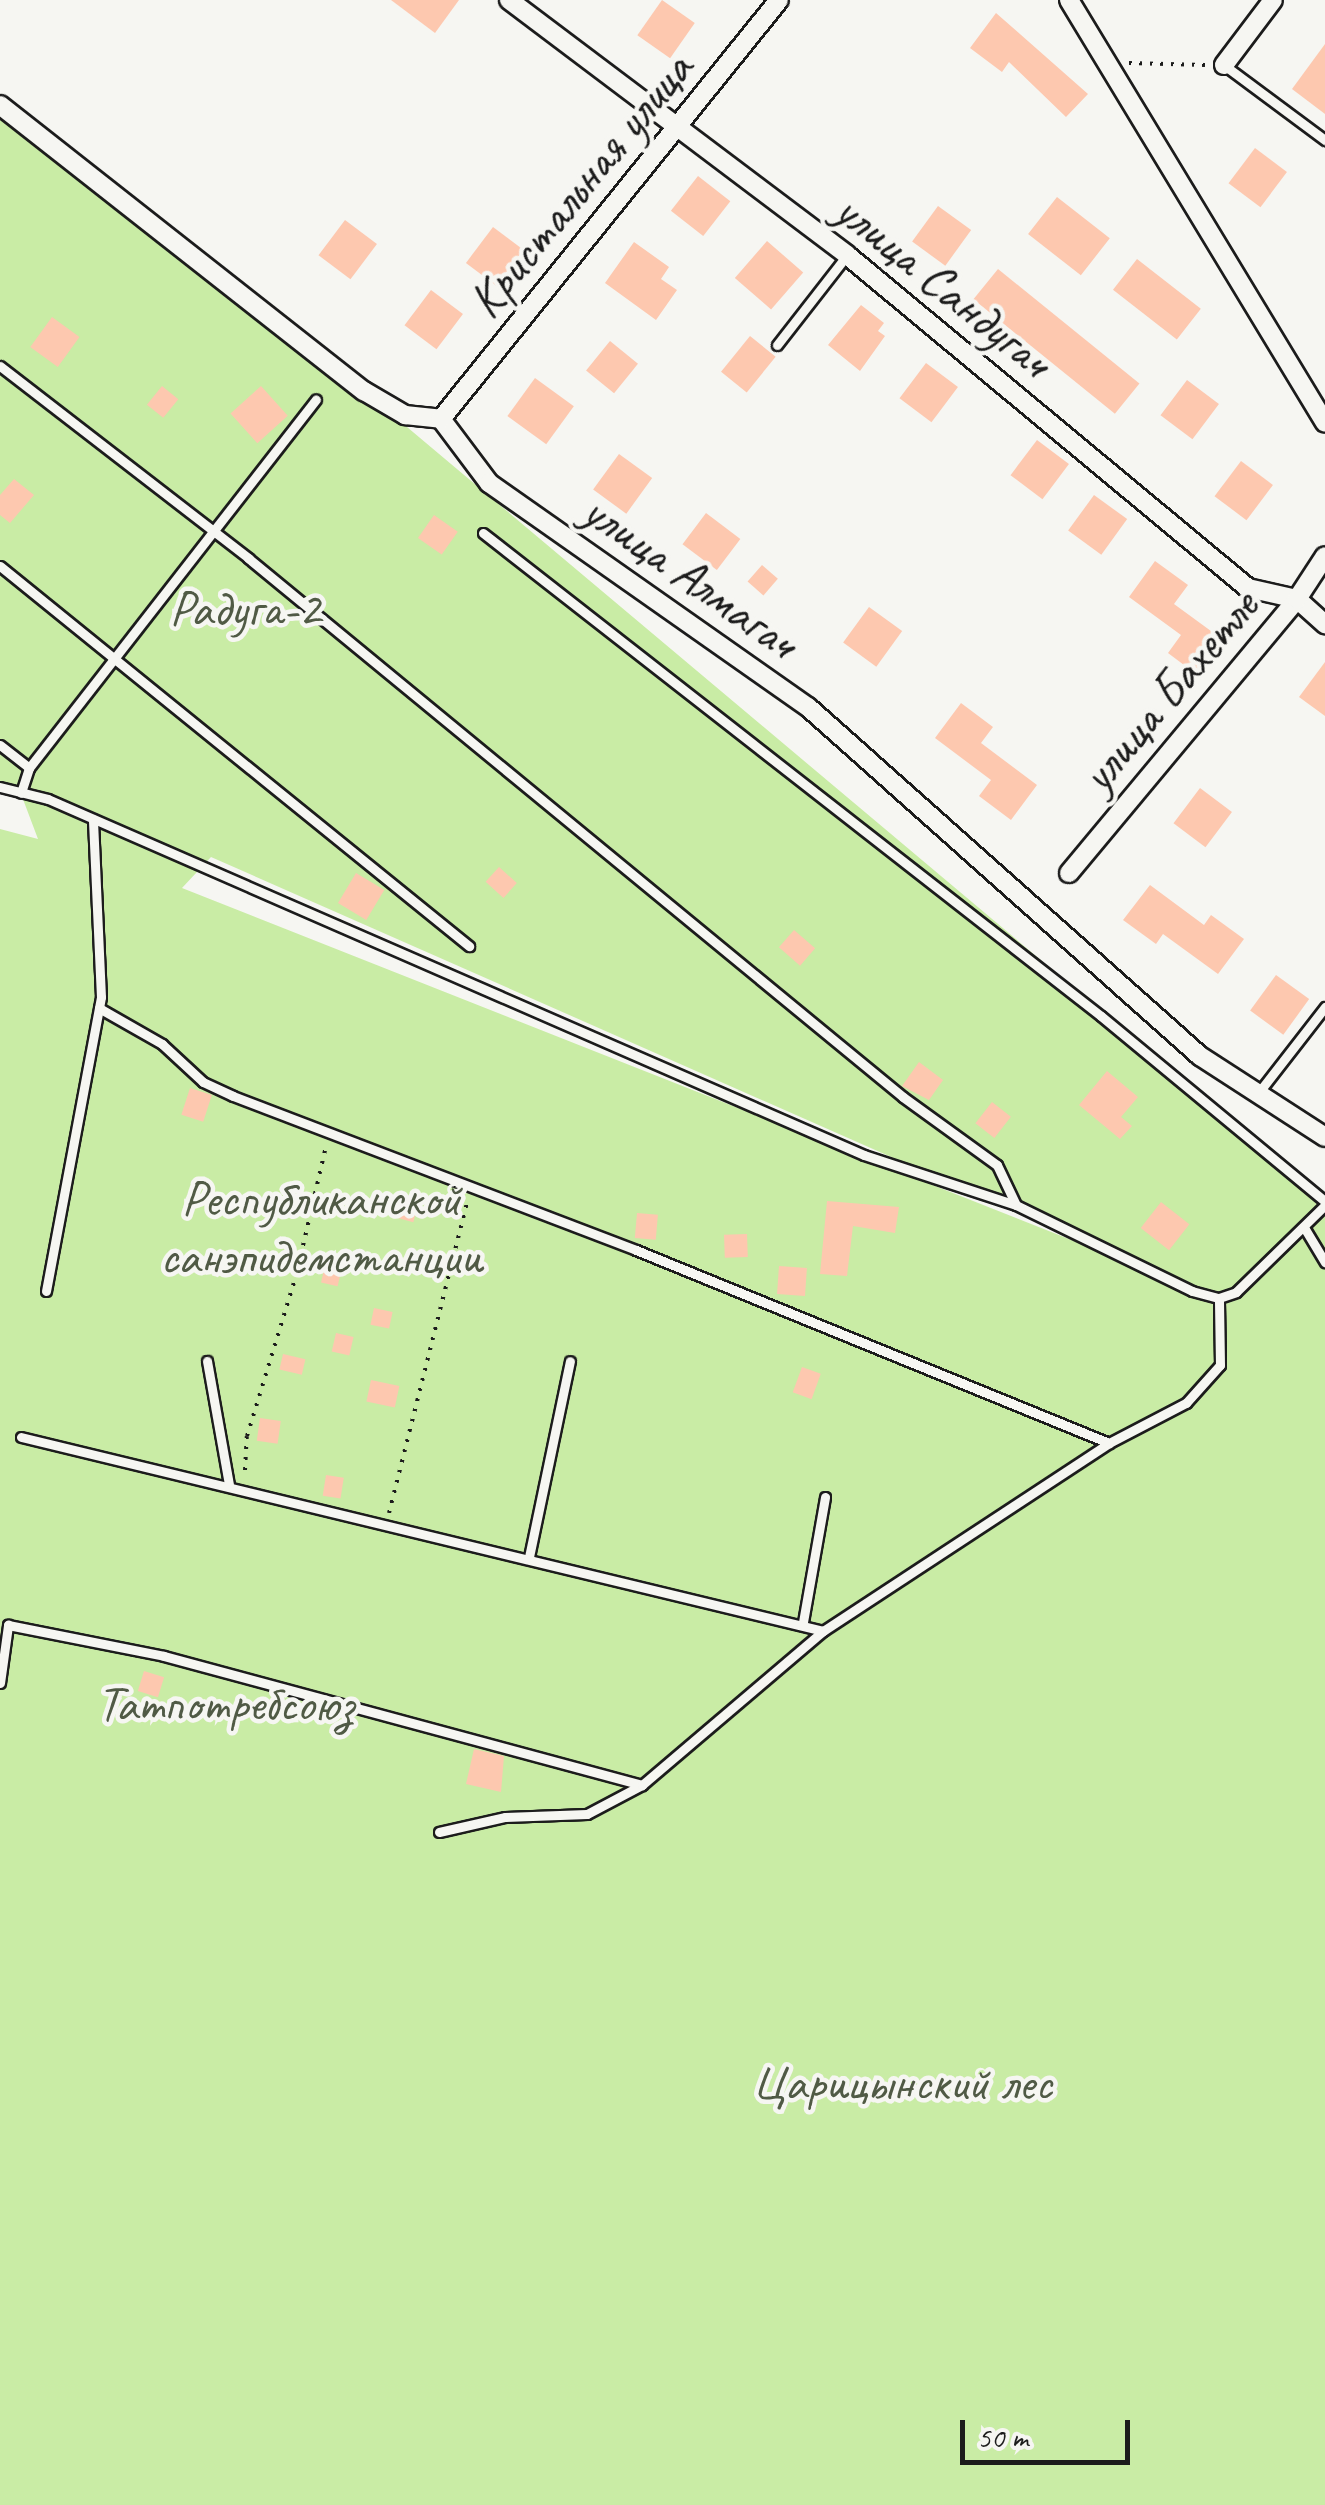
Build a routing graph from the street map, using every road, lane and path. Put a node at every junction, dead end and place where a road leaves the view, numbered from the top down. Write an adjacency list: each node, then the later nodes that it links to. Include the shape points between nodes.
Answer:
1 (509, 0): 8 (street, улица Сандугач)
2 (778, 0): 8 (street, Кристальная улица)
3 (1069, 0): 5 (street)
4 (1273, 0): 6 (street)
5 (1110, 63): 6 (path); 15 (street)
6 (1224, 65): 9 (lane)
7 (0, 104): 14 (street, via 364,391 404,415)
8 (679, 131): 10 (street, улица Сандугач); 14 (street, Кристальная улица)
9 (1325, 140)
10 (847, 255): 11 (lane); 20 (street, улица Сандугач, via 1248,588)
11 (777, 345)
12 (0, 366): 16 (lane)
13 (316, 399): 16 (lane)
14 (442, 419): 32 (street, улица Алмагач, via 489,484 808,708 1200,1056)
15 (1325, 422)
16 (212, 530): 22 (lane); 37 (lane, via 903,1097 997,1165)
17 (484, 532): 36 (lane, via 1086,1004)
18 (1325, 556): 20 (street, улица Бахетле)
19 (0, 566): 22 (lane)
20 (1297, 599): 21 (street, улица Сандугач); 28 (street, улица Бахетле)
21 (1325, 624)
22 (115, 662): 24 (lane); 29 (lane)
23 (0, 745): 24 (lane)
24 (29, 768): 26 (lane)
25 (0, 787): 26 (lane)
26 (21, 792): 27 (lane)
27 (93, 819): 31 (lane); 37 (lane, via 864,1155)
28 (1069, 872)
29 (469, 946)
30 (1325, 1007): 32 (lane)
31 (99, 1008): 33 (lane, via 162,1044 203,1082); 40 (lane)
32 (1259, 1092): 34 (street, улица Алмагач)
33 (328, 1136): 35 (lane); 47 (path, via 296,1276 247,1436)
34 (1325, 1136)
35 (471, 1190): 45 (lane, via 654,1257); 49 (path)
36 (1325, 1203): 38 (lane)
37 (1016, 1205): 41 (lane)
38 (1304, 1229): 39 (lane); 41 (lane, via 1236,1292)
39 (1325, 1262)
40 (46, 1291)
41 (1218, 1298): 45 (lane, via 1220,1366 1212,1380 1186,1403)
42 (207, 1361): 46 (lane)
43 (570, 1361): 50 (lane)
44 (22, 1437): 46 (lane)
45 (1109, 1443): 52 (lane)
46 (229, 1484): 47 (lane)
47 (244, 1488): 49 (lane)
48 (826, 1498): 51 (lane)
49 (387, 1522): 50 (lane)
50 (529, 1556): 51 (lane)
51 (803, 1622): 52 (lane)
52 (823, 1632): 54 (lane)
53 (0, 1683): 54 (lane, via 8,1625 164,1656)
54 (642, 1785): 55 (lane, via 587,1814 505,1817)
55 (439, 1832)

